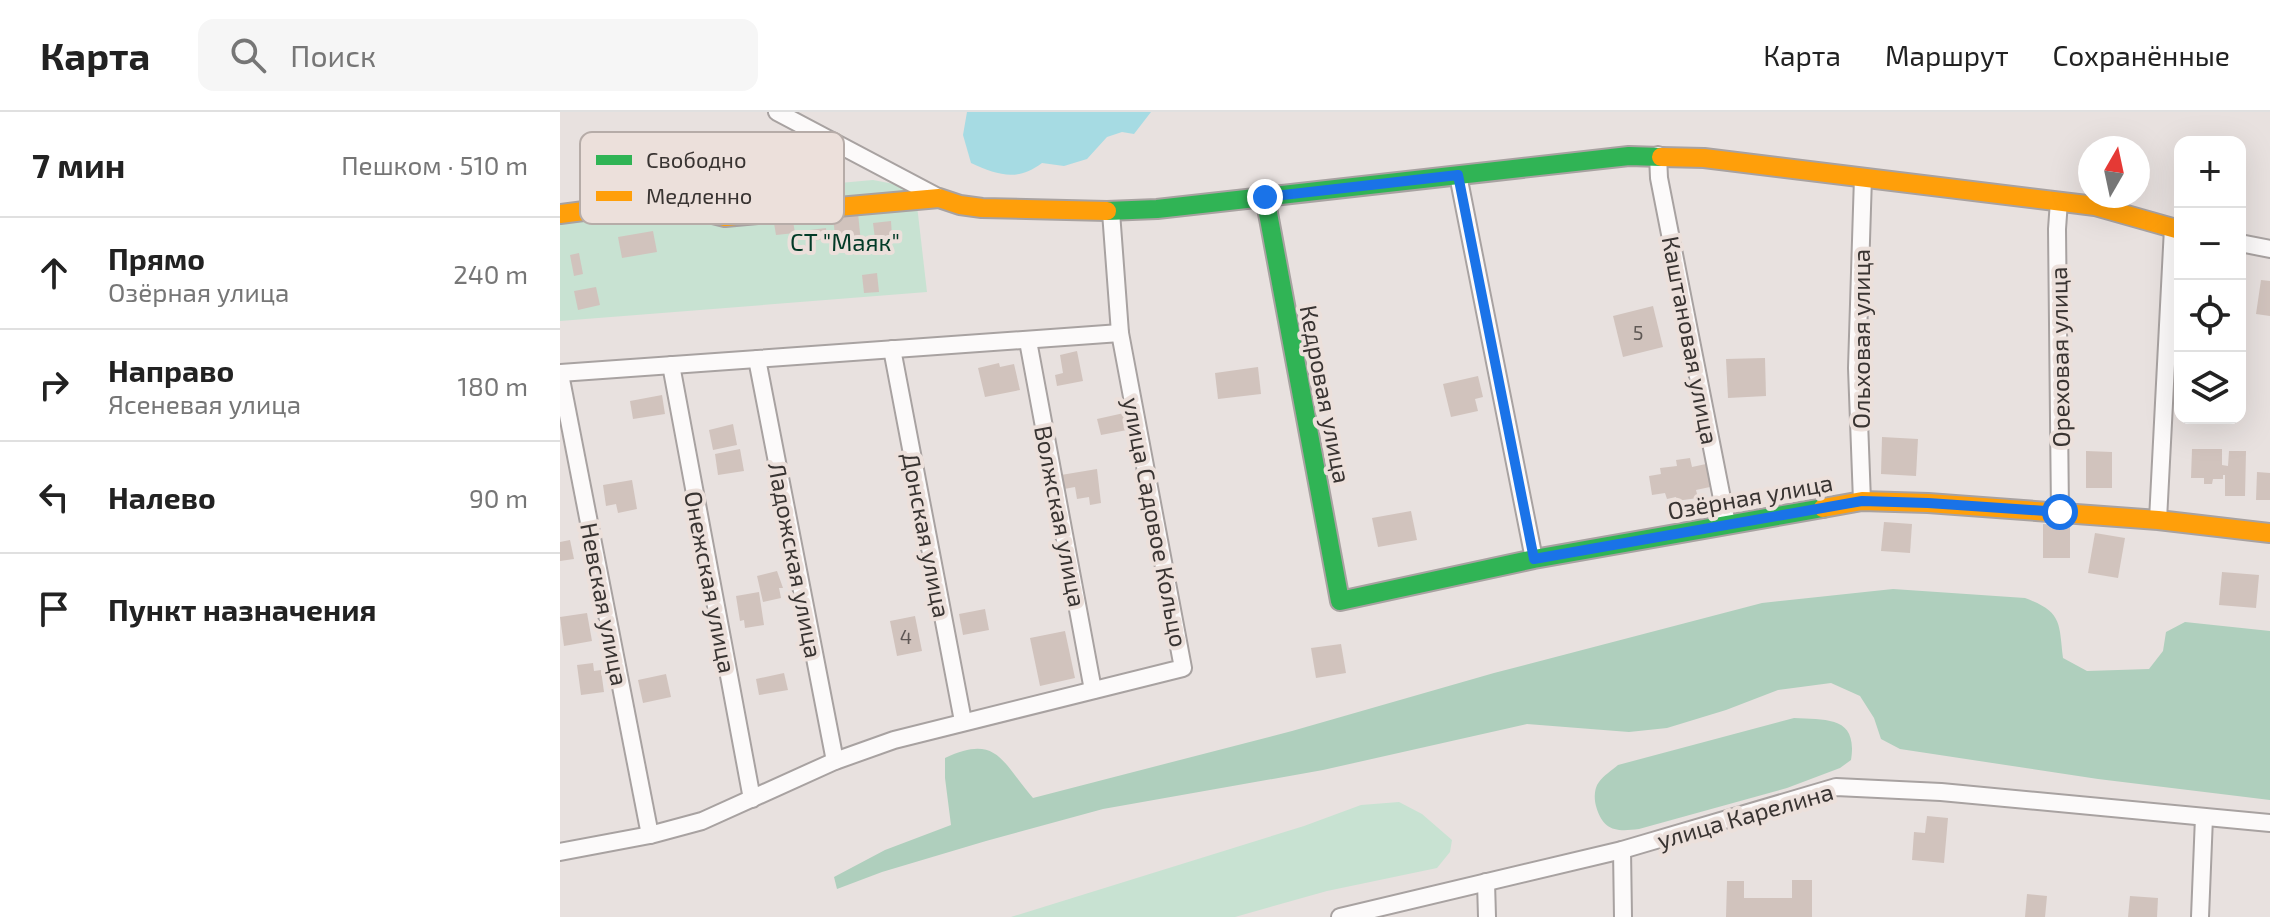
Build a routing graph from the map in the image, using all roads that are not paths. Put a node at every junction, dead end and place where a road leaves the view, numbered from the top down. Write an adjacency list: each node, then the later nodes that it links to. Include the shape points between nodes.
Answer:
1 (777, 112): 2 (street)
2 (815, 132)
3 (844, 148): 8 (street)
4 (1658, 155): 5 (street); 6 (street); 27 (street, Каштановая улица)
5 (1458, 175): 7 (street); 29 (street)
6 (1863, 177): 9 (street); 24 (street, Ольховая улица, via 1857,368)
7 (1265, 197): 12 (street); 30 (street, Кедровая улица)
8 (939, 198): 10 (street); 12 (street, via 979,207)
9 (2059, 201): 14 (street); 25 (street, Ореховая улица)
10 (844, 206)
11 (580, 211): 13 (street)
12 (1111, 212): 18 (street)
13 (560, 214)
14 (2174, 228)
15 (2246, 244): 16 (street)
16 (2270, 249)
17 (2174, 261): 26 (street)
18 (1120, 333): 19 (street); 31 (street, улица Садовое Кольцо, via 1183,668)
19 (1028, 341): 20 (street); 31 (street, Волжская улица)
20 (892, 349): 21 (street); 32 (street, Донская улица)
21 (757, 359): 22 (street); 33 (street, Ладожская улица)
22 (671, 365): 23 (street); 34 (street, Онежская улица)
23 (560, 373): 37 (street, Невская улица)
24 (1862, 501): 25 (street, Озёрная улица); 27 (street, Озёрная улица)
25 (2060, 512): 26 (street, Озёрная улица)
26 (2158, 520): 28 (street, Озёрная улица)
27 (1727, 524): 29 (street, Озёрная улица)
28 (2270, 533)
29 (1534, 559): 30 (street, Озёрная улица)
30 (1340, 601)
31 (1093, 690): 32 (street, улица Садовое Кольцо)
32 (963, 721): 33 (street, улица Садовое Кольцо)
33 (835, 761): 34 (street, улица Садовое Кольцо)
34 (752, 799): 37 (street, улица Садовое Кольцо, via 702,821)
35 (2204, 817): 36 (street, улица Карелина); 38 (street, улица Карелина, via 1836,787); 45 (street)
36 (2270, 823)
37 (650, 835): 39 (street, улица Садовое Кольцо)
38 (1622, 850): 40 (street, улица Карелина); 44 (street)
39 (560, 852)
40 (1486, 882): 41 (street, улица Карелина); 43 (street)
41 (1367, 914): 42 (street, улица Карелина)
42 (1340, 917)
43 (1487, 917)
44 (1623, 917)
45 (2200, 917)

